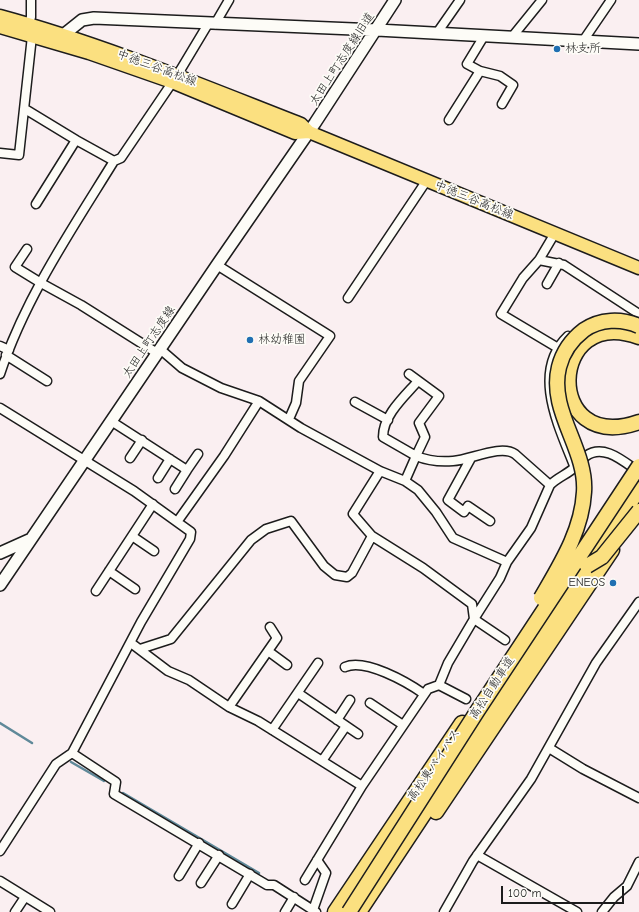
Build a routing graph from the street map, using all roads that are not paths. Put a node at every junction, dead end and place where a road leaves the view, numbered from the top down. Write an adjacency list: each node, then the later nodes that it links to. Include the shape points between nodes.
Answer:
1 (31, 0): 11 (street)
2 (229, 0): 8 (street)
3 (395, 0): 10 (street, 太田上町志度線旧道)
4 (460, 0): 12 (street)
5 (542, 0): 15 (street)
6 (611, 0): 16 (street)
7 (0, 16): 11 (main road, 中徳三谷高松線)
8 (212, 24): 10 (street); 13 (street, via 94,18 82,20); 20 (street)
9 (0, 27): 11 (main road, 中徳三谷高松線)
10 (377, 30): 12 (street); 24 (street, 太田上町志度線旧道)
11 (29, 31): 13 (main road, 中徳三谷高松線); 17 (main road, 中徳三谷高松線); 22 (street)
12 (437, 33): 14 (street)
13 (64, 34): 17 (street); 20 (main road, 中徳三谷高松線)
14 (484, 36): 15 (street); 19 (street, via 467,64)
15 (512, 37): 16 (street)
16 (583, 41): 18 (street)
17 (54, 42): 20 (main road, 中徳三谷高松線)
18 (639, 44)
19 (480, 71): 21 (street, via 500,76 513,85); 23 (street)
20 (175, 78): 24 (main road, 中徳三谷高松線, via 295,133); 27 (street, via 121,158)
21 (502, 104)
22 (25, 109): 25 (street); 26 (street, via 19,156)
23 (449, 120)
24 (309, 132): 28 (main road, 中徳三谷高松線); 34 (street, 太田上町志度線)
25 (76, 140): 27 (street); 29 (street)
26 (0, 153)
27 (114, 161): 36 (street, via 56,254)
28 (427, 180): 30 (main road, 中徳三谷高松線); 38 (street)
29 (36, 204)
30 (555, 233): 32 (street); 35 (main road, 中徳三谷高松線)
31 (27, 248): 36 (street, via 16,267)
32 (539, 260): 33 (street); 44 (street, via 523,278 501,314)
33 (558, 264): 37 (street); 39 (street, via 564,265)
34 (217, 265): 45 (street, 太田上町志度線); 54 (street, via 330,336 299,381 296,403)
35 (639, 268)
36 (41, 283): 45 (street); 46 (street)
37 (547, 284)
38 (348, 298)
39 (639, 314)
40 (639, 320): 44 (street, via 617,316 592,321 580,326)
41 (639, 326): 106 (highway, bridge, via 630,322 610,321 591,326 575,337 562,354 557,377 559,400 583,471 584,492 580,517 565,556)
42 (639, 337): 57 (highway, via 615,332 597,336 582,346 572,360 567,379 570,399 578,411 588,419 597,424 620,427)
43 (0, 346): 46 (street)
44 (558, 348): 66 (street, via 549,381 550,398)
45 (159, 351): 51 (street, via 182,368 212,384); 55 (street, 太田上町志度線)
46 (7, 353): 47 (street); 49 (street)
47 (0, 374)
48 (409, 374): 50 (street)
49 (47, 380)
50 (418, 381): 56 (street, via 397,404); 60 (street, via 439,396 418,423 425,437)
51 (259, 401): 54 (street); 76 (street)
52 (355, 402): 56 (street)
53 (0, 408): 64 (street)
54 (289, 419): 68 (street)
55 (111, 420): 58 (street); 64 (street, 太田上町志度線)
56 (388, 420): 60 (street, via 383,437)
57 (639, 422)
58 (142, 440): 61 (street); 63 (street)
59 (198, 454): 67 (street)
60 (416, 456): 62 (street, via 423,459 452,461); 70 (street)
61 (130, 458)
62 (471, 458): 71 (street, via 510,450); 77 (street, via 448,500 464,512 468,506)
63 (170, 459): 67 (street); 69 (street)
64 (85, 460): 74 (street); 80 (street, 太田上町志度線)
65 (637, 466): 66 (street, via 605,452 596,452 588,455); 106 (highway, 高松自動車道, bridge); 136 (highway, 高松東バイパス)
66 (575, 468): 71 (street, via 556,478)
67 (187, 470): 73 (street)
68 (380, 471): 70 (street); 79 (street, via 353,514)
69 (158, 478)
70 (405, 481): 83 (street, via 418,490 453,538)
71 (550, 485): 83 (street, via 531,528)
72 (639, 488): 84 (highway, 高松自動車道)
73 (174, 489)
74 (153, 504): 76 (street); 78 (street)
75 (639, 510): 84 (highway, bridge, via 602,557); 139 (highway)
76 (177, 522): 93 (street, via 191,532 190,539)
77 (490, 522)
78 (132, 536): 81 (street); 85 (street)
79 (372, 536): 90 (street, via 424,568 472,604); 94 (street, via 352,573 347,577 336,575 324,566 291,521 266,529 251,540 172,640)
80 (30, 540): 82 (street); 86 (street, 太田上町志度線)
81 (154, 551)
82 (0, 553)
83 (507, 562): 90 (street)
84 (587, 566): 138 (highway, 高松自動車道)
85 (109, 571): 87 (street); 88 (street)
86 (0, 585)
87 (135, 588)
88 (96, 591)
89 (639, 602): 112 (street, via 596,663)
90 (474, 619): 92 (street); 99 (street, via 448,663)
91 (270, 627): 95 (street, via 277,638)
92 (505, 640)
93 (131, 643): 94 (street); 113 (street)
94 (140, 649): 105 (street, via 168,671 189,680)
95 (268, 651): 97 (street); 105 (street)
96 (318, 663): 100 (street)
97 (287, 665)
98 (345, 667): 101 (street, via 363,666 407,682)
99 (439, 685): 101 (street, via 428,689); 102 (street)
100 (298, 693): 107 (street); 110 (street)
101 (424, 694): 108 (street)
102 (466, 699)
103 (350, 700): 107 (street)
104 (370, 703): 108 (street)
105 (229, 707): 110 (street)
106 (478, 710): 137 (highway, 高松自動車道, bridge)
107 (337, 720): 109 (street)
108 (403, 725): 115 (street)
109 (346, 726): 111 (street); 114 (street)
110 (272, 730): 114 (street)
111 (358, 734)
112 (549, 748): 116 (street); 120 (street, via 531,779)
113 (72, 753): 117 (street, via 116,782 114,794); 118 (street, via 56,764)
114 (322, 762): 115 (street)
115 (362, 786): 121 (street)
116 (639, 798)
117 (199, 843): 119 (street); 124 (street)
118 (0, 851)
119 (218, 855): 123 (street); 127 (street)
120 (477, 856): 131 (street); 140 (street)
121 (317, 860): 125 (street); 132 (street, via 326,873)
122 (639, 862): 142 (street, via 627,886)
123 (250, 874): 129 (street); 130 (street)
124 (179, 876)
125 (305, 880)
126 (0, 881): 128 (street)
127 (201, 883)
128 (25, 897): 133 (street); 134 (street)
129 (294, 897): 132 (street); 135 (street)
130 (232, 904)
131 (568, 910): 141 (street)
132 (315, 911)
133 (15, 912)
134 (50, 912)
135 (285, 912)
136 (335, 912)
137 (349, 912)
138 (359, 912)
139 (369, 912)
140 (444, 912)
141 (577, 912)
142 (602, 912)

